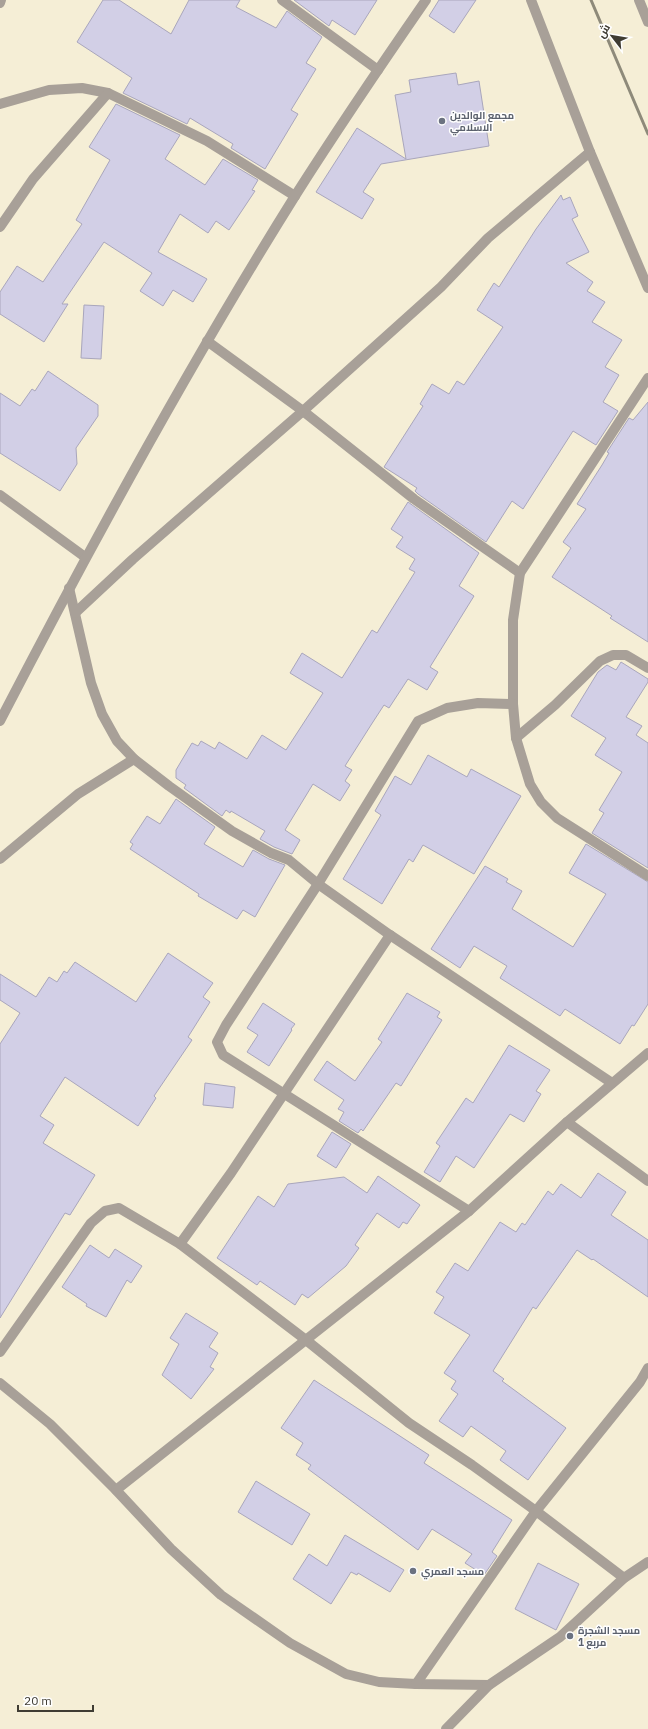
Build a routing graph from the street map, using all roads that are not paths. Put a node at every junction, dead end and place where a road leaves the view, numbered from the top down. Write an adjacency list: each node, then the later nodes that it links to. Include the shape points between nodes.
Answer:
1 (282, 0): 6 (street)
2 (426, 0): 6 (street)
3 (531, 0): 9 (street)
4 (638, 0): 5 (street)
5 (648, 22)
6 (378, 70): 10 (street)
7 (108, 93): 8 (street, via 82,88 49,90); 10 (street, via 207,142); 11 (street, via 33,179)
8 (0, 104)
9 (590, 152): 12 (street); 15 (street, via 488,238 441,287)
10 (296, 196): 13 (street)
11 (0, 227)
12 (648, 288)
13 (207, 342): 15 (street); 17 (street)
14 (648, 378): 18 (street)
15 (303, 411): 18 (street, via 414,499); 20 (street)
16 (0, 495): 17 (street)
17 (85, 557): 19 (street)
18 (520, 572): 22 (street, via 513,620)
19 (69, 588): 20 (street); 23 (street)
20 (75, 613): 25 (street, via 91,683 102,714 117,741)
21 (648, 668): 24 (street, via 626,656 613,654 600,661)
22 (513, 704): 24 (street); 28 (street, via 478,703 447,708 418,721)
23 (0, 721)
24 (516, 738): 27 (street, via 530,784 541,802 557,818)
25 (134, 759): 26 (street, via 78,794); 28 (street, via 232,831 289,860)
26 (0, 859)
27 (648, 876)
28 (318, 884): 29 (street); 32 (street, via 217,1042 223,1055)
29 (390, 935): 31 (street); 32 (street)
30 (648, 1053): 31 (street)
31 (612, 1083): 33 (street)
32 (284, 1094): 35 (street); 36 (street)
33 (567, 1122): 34 (street); 35 (street)
34 (648, 1181)
35 (470, 1210): 37 (street)
36 (180, 1244): 37 (street); 38 (street, via 119,1208 106,1211 91,1223)
37 (306, 1340): 41 (street); 42 (street, via 409,1424)
38 (0, 1352)
39 (648, 1368): 42 (street, via 640,1382)
40 (0, 1383): 41 (street, via 50,1424)
41 (116, 1490): 45 (street, via 171,1549 221,1595 290,1643 346,1674 379,1682)
42 (536, 1511): 44 (street); 45 (street)
43 (648, 1562): 44 (street)
44 (624, 1578): 46 (street, via 560,1636)
45 (416, 1684): 46 (street)
46 (489, 1685): 47 (street)
47 (446, 1729)

